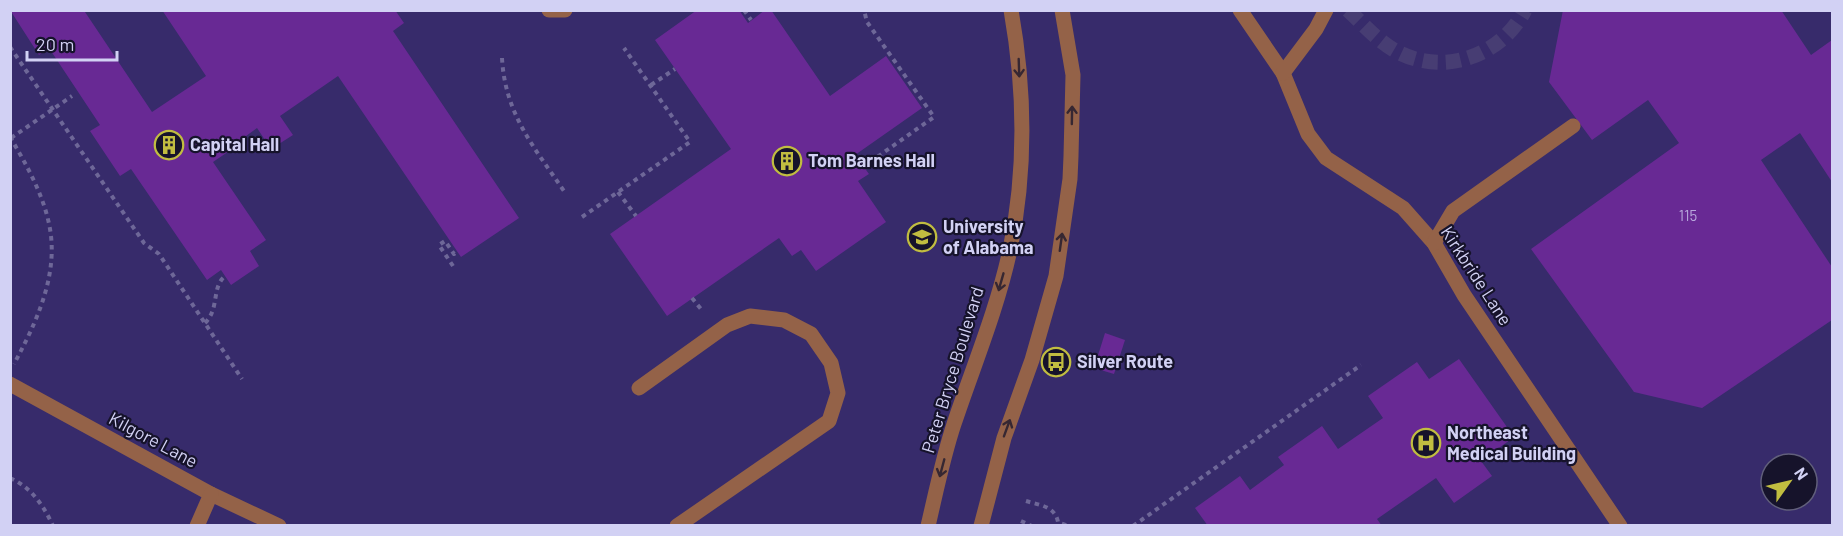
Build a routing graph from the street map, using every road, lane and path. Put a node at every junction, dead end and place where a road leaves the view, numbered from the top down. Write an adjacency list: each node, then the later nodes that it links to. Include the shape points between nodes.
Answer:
1 (549, 10): 2 (street)
2 (565, 10)
3 (744, 10): 9 (path)
4 (864, 10): 20 (path, via 867,22 934,117)
5 (1011, 10): 46 (street, Peter Bryce Boulevard, one-way to 46, via 1018,51 1022,131 1010,251 953,426)
6 (1062, 10): 47 (street, one-way to 6, via 1004,438 1056,276 1070,179 1072,133 1073,75)
7 (1240, 10): 14 (street, Kirkbride Lane)
8 (1326, 10): 14 (street)
9 (751, 20)
10 (10, 47): 17 (path)
11 (624, 48): 15 (path)
12 (502, 58): 21 (path, via 512,108)
13 (675, 69): 15 (path)
14 (1283, 73): 25 (street, Kirkbride Lane, via 1308,134 1326,158 1403,208)
15 (651, 86): 22 (path, via 690,142)
16 (72, 96): 17 (path)
17 (53, 110): 19 (path); 31 (path, via 144,243 159,254)
18 (1573, 126): 25 (street, via 1453,211)
19 (11, 138): 33 (path, via 42,201 51,236 50,273 41,308)
20 (863, 167)
21 (564, 191)
22 (618, 192): 23 (path); 24 (path)
23 (636, 216)
24 (582, 217)
25 (1434, 243): 51 (street, Kirkbride Lane, via 1464,295)
26 (457, 252): 27 (path, via 454,254 446,241 439,245)
27 (453, 266)
28 (225, 276): 31 (path, via 220,281 211,317)
29 (692, 298): 30 (path)
30 (701, 309)
31 (205, 323): 34 (path)
32 (1361, 365): 50 (path)
33 (10, 370)
34 (242, 379)
35 (10, 384): 38 (street, Kilgore Lane)
36 (639, 388): 45 (street, via 727,325 750,316 784,320 811,334 831,363 838,393 829,421)
37 (10, 478): 42 (path, via 20,482 39,502)
38 (212, 494): 43 (street); 44 (street, Kilgore Lane)
39 (1026, 501): 41 (path, via 1050,508)
40 (1020, 521): 48 (path)
41 (1057, 524): 49 (path)
42 (53, 525)
43 (197, 525)
44 (279, 525)
45 (676, 525)
46 (928, 525)
47 (981, 525)
48 (1032, 525)
49 (1068, 525)
50 (1133, 525)
51 (1620, 525)

